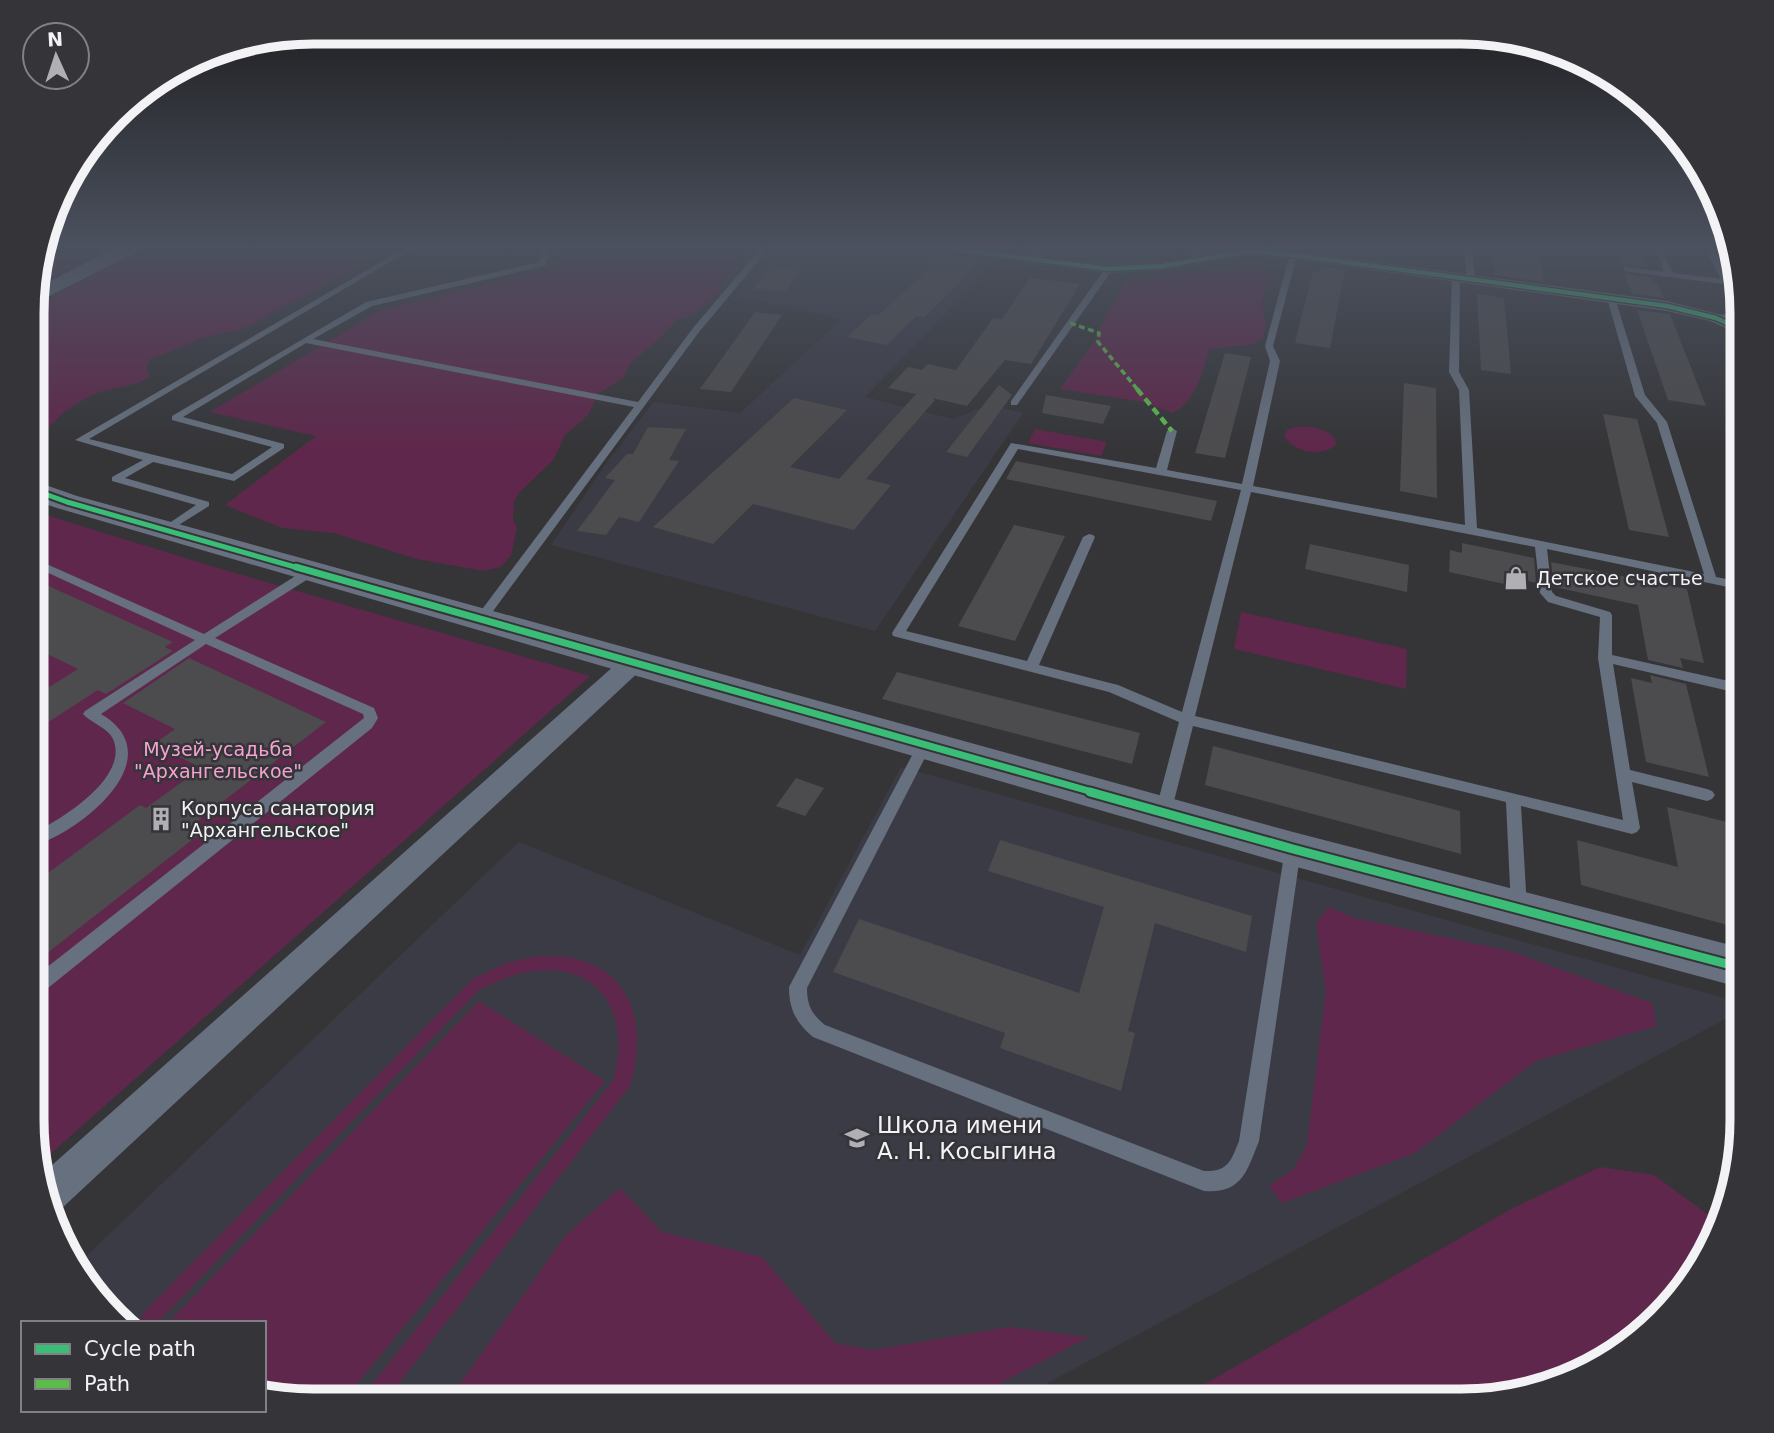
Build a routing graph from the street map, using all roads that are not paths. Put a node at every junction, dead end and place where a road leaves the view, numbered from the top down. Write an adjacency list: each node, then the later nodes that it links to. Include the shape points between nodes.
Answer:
1 (295, 315): 16 (lane, via 80,440)
2 (350, 315): 12 (lane)
3 (709, 315): 14 (lane)
4 (1076, 315): 13 (lane)
5 (1277, 315): 18 (lane, via 1269,346 1275,361)
6 (1459, 315): 21 (lane, via 1454,372 1464,390)
7 (1616, 315): 26 (lane, via 1640,396 1662,422)
8 (1703, 315): 10 (street)
9 (1730, 315): 10 (lane)
10 (1716, 318): 11 (street)
11 (1730, 324)
12 (306, 340): 14 (lane); 16 (lane, via 175,418 280,446 234,478)
13 (1014, 402)
14 (639, 405): 28 (lane)
15 (1172, 431): 17 (lane)
16 (152, 459): 20 (lane, via 116,480 205,504)
17 (1161, 471): 18 (lane); 32 (lane, via 1015,445 898,633)
18 (1247, 487): 21 (lane); 34 (lane)
19 (44, 494): 20 (street)
20 (166, 530): 25 (street)
21 (1471, 530): 23 (lane)
22 (1089, 537): 32 (lane)
23 (1541, 544): 26 (lane); 30 (lane, via 1546,593 1552,599 1606,615)
24 (44, 566): 29 (lane)
25 (312, 571): 28 (street); 29 (lane)
26 (1711, 579): 27 (lane)
27 (1730, 583)
28 (481, 619): 31 (street)
29 (205, 639): 40 (lane, via 90,714 120,737 123,755 116,775 98,797); 44 (lane, via 360,706 371,718)
30 (1605, 657): 33 (lane); 36 (lane)
31 (634, 663): 35 (street); 45 (street)
32 (1031, 667): 34 (lane, via 1113,688)
33 (1730, 686)
34 (1185, 719): 38 (lane); 39 (lane)
35 (924, 746): 39 (street); 41 (lane, via 798,987 804,1019 819,1031 1204,1181 1220,1182 1238,1169 1249,1141)
36 (1623, 774): 37 (lane); 38 (lane, via 1632,828)
37 (1707, 795)
38 (1513, 798): 42 (lane)
39 (1164, 813): 41 (street)
40 (44, 834)
41 (1293, 849): 42 (street)
42 (1519, 909): 43 (street)
43 (1730, 965)
44 (44, 980)
45 (53, 1190)

